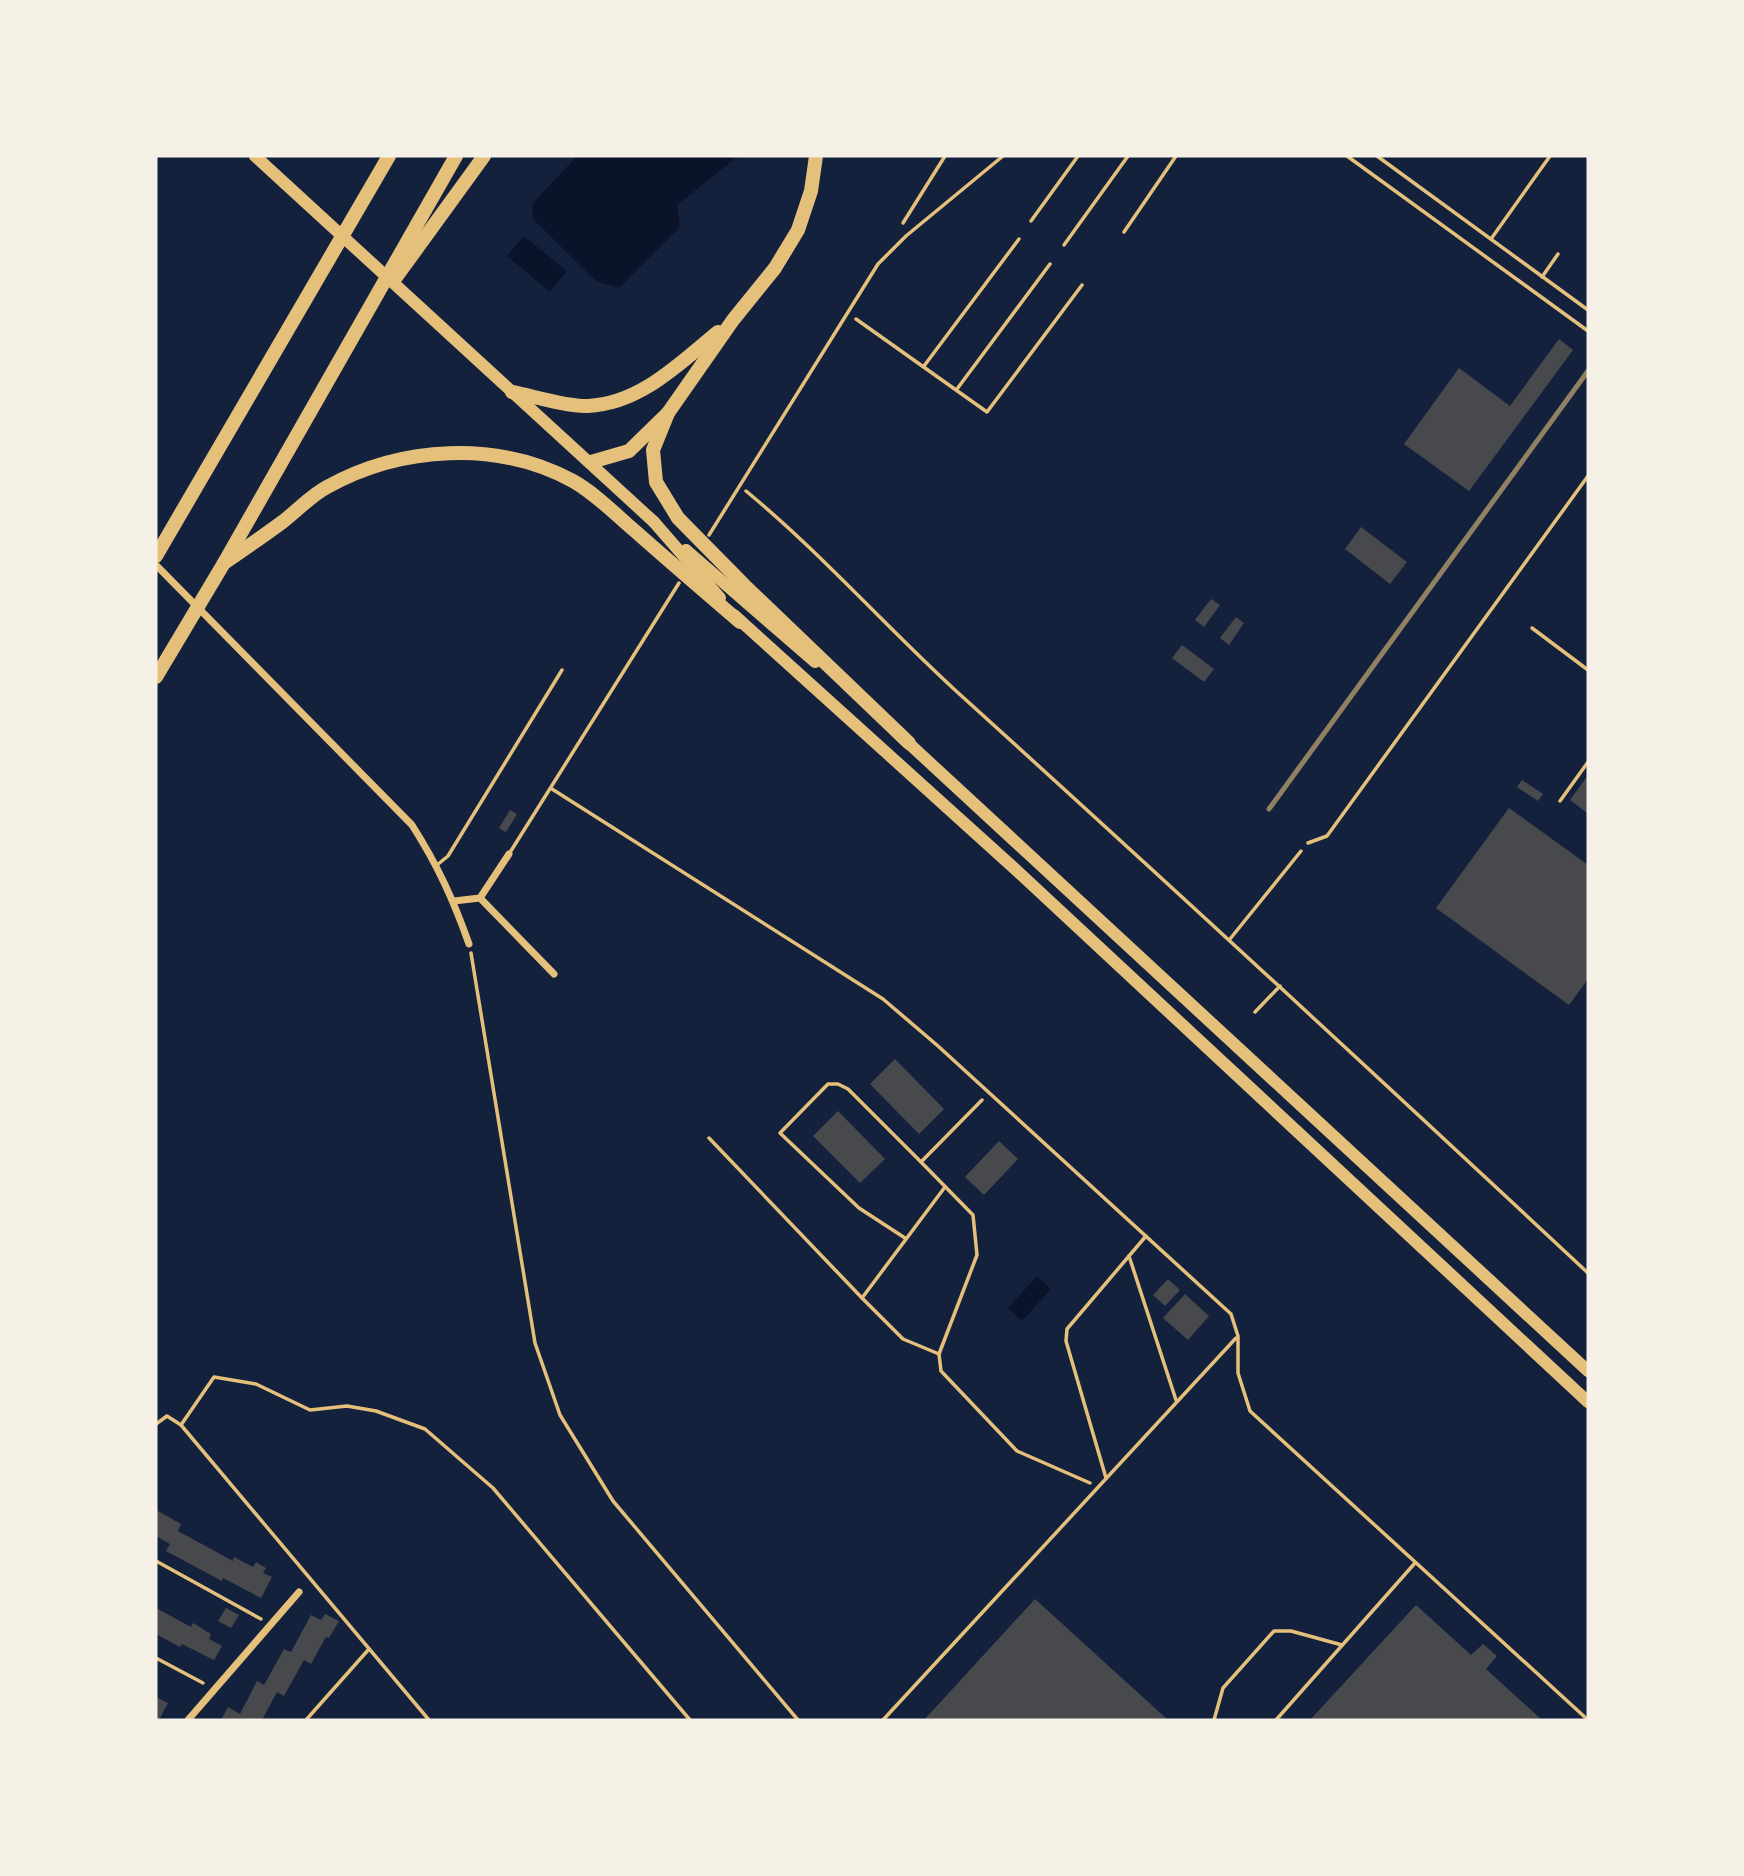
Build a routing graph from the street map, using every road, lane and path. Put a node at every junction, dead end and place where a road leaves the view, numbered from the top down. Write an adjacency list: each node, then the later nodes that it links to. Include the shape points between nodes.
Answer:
1 (255, 156): 31 (main road)
2 (389, 156): 38 (highway)
3 (456, 156): 28 (highway)
4 (484, 156): 28 (highway)
5 (816, 156): 26 (highway, via 798,230 775,268)
6 (945, 156): 15 (path)
7 (1003, 156): 25 (lane, via 878,264)
8 (1078, 156): 14 (path)
9 (1128, 156): 19 (path)
10 (1176, 156): 16 (path)
11 (1347, 156): 27 (path)
12 (1377, 156): 18 (lane)
13 (1550, 156): 18 (lane)
14 (1031, 221)
15 (898, 231)
16 (1124, 232)
17 (1018, 239): 29 (path)
18 (1491, 239): 22 (lane)
19 (1064, 245)
20 (1558, 254): 22 (lane)
21 (1050, 264): 30 (path)
22 (1542, 276): 24 (lane)
23 (1083, 285): 30 (path, via 988,412)
24 (1588, 310)
25 (847, 313): 29 (path); 35 (lane)
26 (733, 320): 31 (highway, via 658,381 621,400 586,406); 32 (highway)
27 (1588, 331)
28 (352, 338): 39 (highway)
29 (924, 366): 30 (path)
30 (957, 389)
31 (512, 392): 33 (main road)
32 (668, 413): 33 (highway, via 629,451); 47 (highway, via 653,450 656,482 678,517)
33 (591, 462): 36 (main road)
34 (1588, 476): 51 (lane, via 1326,836)
35 (739, 485): 37 (lane); 56 (path, via 940,676)
36 (654, 522): 42 (main road); 47 (main road)
37 (709, 535)
38 (158, 552)
39 (224, 563): 42 (highway, via 325,488 351,475 422,455 488,454 548,470 590,493); 46 (highway)
40 (156, 565): 53 (street, via 412,825)
41 (679, 583): 49 (lane)
42 (740, 622): 74 (main road, via 1025,878)
43 (1532, 628): 45 (path)
44 (562, 670): 53 (lane, via 448,856)
45 (1588, 670)
46 (156, 677)
47 (909, 743): 72 (main road)
48 (1588, 762): 50 (path)
49 (552, 789): 52 (lane); 61 (lane, via 883,999)
50 (1560, 801)
51 (1308, 843): 56 (path)
52 (509, 854): 54 (street)
53 (437, 865): 55 (street)
54 (480, 898): 55 (street); 58 (street)
55 (454, 901): 57 (street)
56 (1230, 939): 59 (path)
57 (469, 944): 91 (path, via 535,1343 560,1415 613,1501)
58 (554, 974)
59 (1280, 986): 60 (path); 68 (path)
60 (1255, 1012)
61 (988, 1093): 63 (path); 65 (lane)
62 (709, 1138): 69 (path)
63 (921, 1162): 64 (path); 66 (path, via 838,1084 828,1084 780,1133 859,1208)
64 (945, 1187): 66 (path); 71 (path, via 973,1215 977,1255)
65 (1146, 1236): 67 (lane); 70 (lane, via 1231,1314)
66 (905, 1238): 69 (path)
67 (1129, 1256): 73 (lane); 77 (lane, via 1067,1329 1066,1341)
68 (1588, 1273)
69 (862, 1298): 71 (path, via 903,1339)
70 (1238, 1336): 73 (lane); 80 (lane, via 1238,1373 1250,1411)
71 (939, 1354): 78 (path, via 941,1371 1017,1451)
72 (1588, 1371)
73 (1177, 1401): 77 (lane)
74 (1588, 1402)
75 (156, 1424): 76 (path, via 167,1416)
76 (181, 1425): 84 (path); 90 (path, via 214,1377 256,1384 310,1410 347,1406 425,1429 493,1488)
77 (1106, 1478): 78 (lane)
78 (1098, 1487): 92 (lane)
79 (156, 1561): 82 (path)
80 (1415, 1563): 83 (lane); 95 (lane)
81 (299, 1592): 82 (street)
82 (271, 1624): 86 (street)
83 (1343, 1646): 93 (lane, via 1291,1631 1274,1631 1223,1688); 94 (lane)
84 (369, 1649): 88 (path); 89 (path)
85 (156, 1658): 86 (path)
86 (214, 1690): 87 (street)
87 (188, 1720)
88 (306, 1720)
89 (429, 1720)
90 (690, 1720)
91 (797, 1720)
92 (883, 1720)
93 (1214, 1720)
94 (1276, 1720)
95 (1588, 1720)

